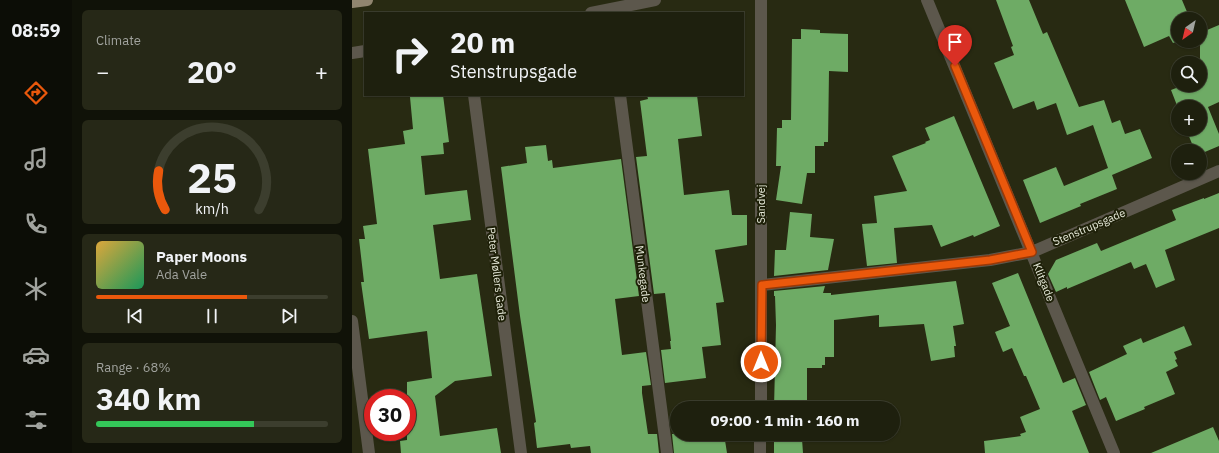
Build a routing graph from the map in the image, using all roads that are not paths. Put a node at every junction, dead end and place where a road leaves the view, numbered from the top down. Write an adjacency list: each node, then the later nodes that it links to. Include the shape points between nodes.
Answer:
1 (367, 0): 5 (main road)
2 (655, 0): 6 (street)
3 (761, 0): 13 (street, Sandvej)
4 (927, 0): 12 (street, Klitgade)
5 (352, 2)
6 (609, 11)
7 (364, 51): 8 (street)
8 (352, 53)
9 (474, 96): 18 (street, Peter Møllers Gade)
10 (620, 96): 19 (street, Munkegade)
11 (1219, 171): 12 (street, Stenstrupsgade)
12 (1032, 252): 13 (street, Stenstrupsgade, via 990,260); 21 (street, Klitgade)
13 (762, 285): 15 (street, Sandvej)
14 (352, 321): 17 (street)
15 (761, 401)
16 (760, 441): 20 (street)
17 (369, 453)
18 (521, 453)
19 (667, 453)
20 (760, 453)
21 (1114, 453)

